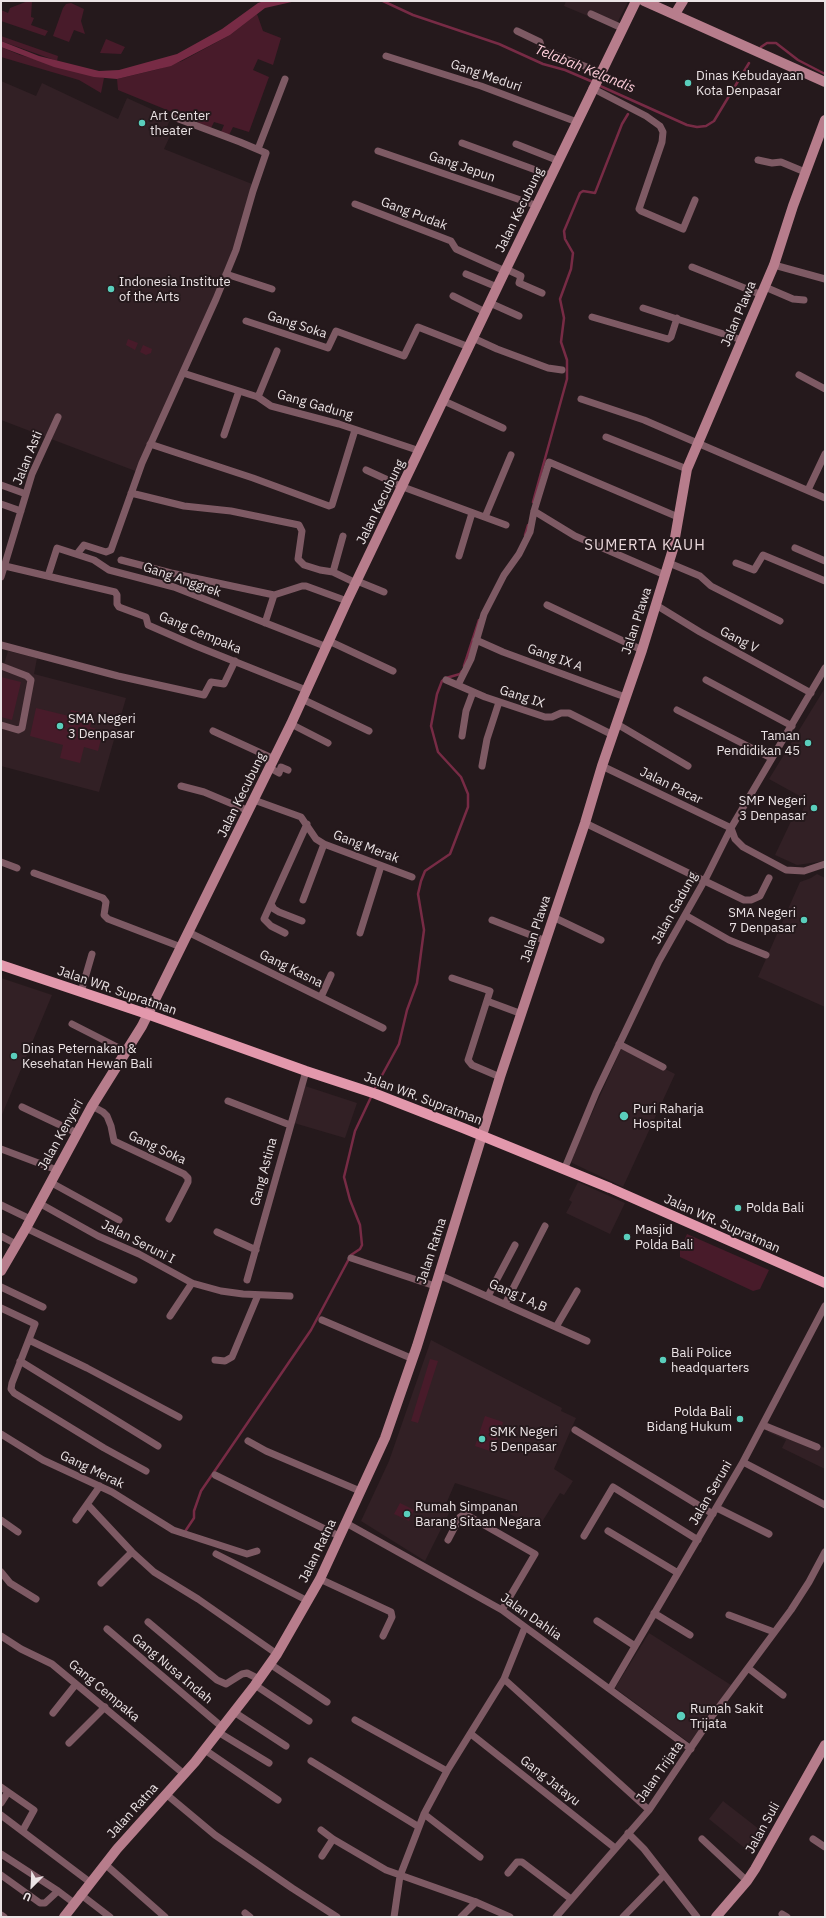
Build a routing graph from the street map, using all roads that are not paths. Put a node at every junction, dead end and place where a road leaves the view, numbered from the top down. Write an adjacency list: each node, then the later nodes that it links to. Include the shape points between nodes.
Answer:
1 (636, 1): 6 (street, Jalan Kecubung)
2 (644, 1): 5 (street)
3 (683, 1): 5 (street)
4 (590, 14): 6 (street)
5 (675, 14): 11 (street)
6 (622, 28): 10 (street, Jalan Kecubung)
7 (517, 31): 10 (street, via 540,42 542,50)
8 (386, 56): 14 (street, Gang Meduri, via 481,86)
9 (285, 79): 17 (street)
10 (596, 81): 14 (street, Jalan Kecubung); 23 (street, via 660,126 663,132 640,210 683,229)
11 (825, 82)
12 (176, 118): 17 (street)
13 (825, 120): 21 (street, Jalan Plawa)
14 (577, 122): 20 (street, Jalan Kecubung)
15 (462, 142): 22 (street)
16 (516, 144): 20 (street)
17 (258, 149): 29 (street, via 266,153 244,226)
18 (378, 151): 25 (street, Gang Jepun)
19 (758, 160): 21 (street, via 781,162)
20 (559, 161): 22 (street, Jalan Kecubung)
21 (805, 172): 26 (street, Jalan Plawa)
22 (552, 176): 25 (street, Jalan Kecubung)
23 (695, 200)
24 (355, 204): 28 (street, Gang Pudak, via 451,241 456,249)
25 (538, 206): 28 (street, Jalan Kecubung)
26 (774, 265): 31 (street); 34 (street, Jalan Plawa)
27 (692, 267): 34 (street)
28 (505, 270): 32 (street, Jalan Kecubung); 35 (street, via 521,276 518,283)
29 (226, 274): 33 (street); 49 (street)
30 (466, 274): 32 (street)
31 (825, 279)
32 (497, 287): 38 (street, Jalan Kecubung)
33 (272, 289)
34 (763, 291): 37 (street); 45 (street, Jalan Plawa)
35 (542, 293)
36 (453, 296): 38 (street)
37 (804, 300)
38 (487, 307): 40 (street); 44 (street, Jalan Kecubung)
39 (643, 308): 42 (street)
40 (519, 316)
41 (592, 317): 42 (street, via 668,339)
42 (677, 318): 45 (street)
43 (246, 321): 46 (street, Gang Soka, via 328,348 336,331 404,356 418,326)
44 (473, 338): 46 (street, Jalan Kecubung); 48 (street, via 548,368)
45 (742, 340): 61 (street, Jalan Plawa)
46 (469, 347): 55 (street, Jalan Kecubung)
47 (277, 351): 53 (street)
48 (562, 370)
49 (183, 373): 52 (street, Gang Gadung); 62 (street)
50 (799, 375): 51 (street)
51 (825, 389)
52 (239, 391): 53 (street, Gang Gadung); 59 (street)
53 (258, 397): 58 (street, Gang Gadung, via 271,406)
54 (581, 399): 61 (street, via 644,420)
55 (444, 401): 57 (street); 63 (street, Jalan Kecubung)
56 (58, 417): 72 (street, Jalan Asti, via 38,458)
57 (503, 428)
58 (355, 430): 62 (street, via 332,505 329,506); 63 (street, Gang Gadung)
59 (224, 435)
60 (606, 437): 66 (street)
61 (699, 443): 66 (street, Jalan Plawa); 70 (street)
62 (150, 444): 71 (street)
63 (420, 451): 69 (street, Jalan Kecubung)
64 (825, 454): 70 (street)
65 (511, 455): 78 (street)
66 (687, 469): 79 (street, Jalan Plawa)
67 (366, 470): 69 (street)
68 (1, 485): 72 (street)
69 (403, 487): 77 (street); 95 (street, Jalan Kecubung)
70 (808, 490): 73 (street)
71 (131, 493): 83 (street, via 111,550 106,552 84,545); 90 (street, via 184,506 231,511 301,526 299,561 304,565)
72 (26, 494): 75 (street, Jalan Asti)
73 (825, 498)
74 (1, 504): 75 (street)
75 (21, 511): 89 (street, Jalan Asti)
76 (534, 511): 79 (street, via 549,462); 91 (street, via 575,536); 103 (street, via 530,532 484,614)
77 (472, 513): 78 (street); 84 (street)
78 (485, 517): 80 (street)
79 (678, 517): 87 (street, Jalan Plawa)
80 (506, 525)
81 (343, 536): 90 (street)
82 (795, 548): 86 (street)
83 (77, 554): 92 (street, Gang Anggrek, via 57,548); 102 (street, Gang Anggrek, via 94,560 109,570 174,587)
84 (459, 556)
85 (121, 560): 97 (street)
86 (825, 562)
87 (669, 563): 91 (street, Jalan Plawa); 101 (street, via 700,576 711,586)
88 (736, 563): 94 (street, via 754,570 763,555)
89 (5, 566): 92 (street); 93 (street, Jalan Asti)
90 (333, 572): 95 (street)
91 (666, 575): 100 (street, Jalan Plawa)
92 (48, 576): 107 (street, Gang Cempaka, via 115,592 116,604 119,607 146,617 148,624)
93 (1, 577)
94 (825, 581)
95 (357, 582): 96 (street); 98 (street, Jalan Kecubung)
96 (384, 592)
97 (274, 595): 98 (street, via 306,586); 102 (street)
98 (347, 601): 104 (street, Jalan Kecubung)
99 (547, 605): 106 (street)
100 (656, 606): 106 (street, Jalan Plawa); 116 (street, Gang V)
101 (780, 621)
102 (265, 623): 104 (street, Gang Anggrek)
103 (476, 640): 114 (street, via 471,659); 118 (street, Gang IX A)
104 (328, 644): 110 (street, Gang Anggrek); 117 (street, Jalan Kecubung)
105 (1, 645): 107 (street, via 204,696 211,682 224,684)
106 (642, 650): 118 (street, Jalan Plawa)
107 (235, 661): 117 (street, Gang Cempaka)
108 (1, 666): 123 (street, via 31,680 22,728 18,730)
109 (825, 668): 111 (street, Jalan Gadung)
110 (393, 671)
111 (823, 677): 116 (street, Jalan Gadung)
112 (446, 680): 114 (street, Gang IX)
113 (706, 680): 124 (street)
114 (458, 685): 115 (street, Gang IX)
115 (473, 692): 119 (street, Gang IX); 128 (street, via 466,711)
116 (811, 694): 124 (street, Jalan Gadung)
117 (304, 695): 121 (street, Jalan Kecubung); 126 (street, Gang Cempaka)
118 (625, 697): 122 (street, Jalan Plawa)
119 (499, 702): 127 (street, Gang IX, via 548,717 569,713); 132 (street, via 487,739)
120 (677, 710): 130 (street)
121 (291, 724): 129 (street); 131 (street, Jalan Kecubung)
122 (617, 724): 127 (street, Jalan Plawa); 134 (street)
123 (1, 725)
124 (792, 726): 130 (street, Jalan Gadung)
125 (213, 731): 131 (street)
126 (369, 731)
127 (612, 735): 133 (street, Jalan Plawa)
128 (462, 736)
129 (328, 743)
130 (771, 758): 141 (street, Jalan Gadung)
131 (272, 764): 135 (street, via 279,773 281,767); 137 (street, Jalan Kecubung)
132 (482, 766)
133 (602, 766): 139 (street, Jalan Plawa); 141 (street, Jalan Pacar)
134 (688, 766)
135 (288, 770)
136 (181, 786): 138 (street, via 204,792)
137 (254, 800): 138 (street, Jalan Kecubung); 140 (street, Gang Merak, via 300,817)
138 (249, 811): 157 (street, Jalan Kecubung)
139 (585, 823): 150 (street, via 678,866); 154 (street, Jalan Plawa)
140 (307, 824): 142 (street, Gang Merak, via 316,839); 152 (street)
141 (731, 828): 144 (street, via 738,843 757,856 786,870 804,872); 150 (street, Jalan Gadung)
142 (324, 844): 145 (street, Gang Merak); 151 (street)
143 (1, 862): 146 (street)
144 (825, 864)
145 (381, 866): 148 (street, Gang Merak); 158 (street)
146 (17, 868)
147 (34, 873): 162 (street, via 103,898 106,902 104,915 108,919)
148 (412, 877)
149 (769, 878): 150 (street, via 760,896 751,900 744,900)
150 (704, 881): 153 (street, Jalan Gadung)
151 (303, 900)
152 (271, 904): 156 (street, via 279,912); 159 (street, via 264,919)
153 (685, 915): 164 (street, via 729,940); 175 (street, Jalan Gadung)
154 (553, 917): 160 (street); 161 (street, Jalan Plawa)
155 (492, 920): 161 (street)
156 (302, 921)
157 (188, 932): 162 (street, Jalan Kecubung); 169 (street, Gang Kasna)
158 (360, 933)
159 (285, 934)
160 (601, 940)
161 (546, 941): 172 (street, Jalan Plawa)
162 (181, 947): 171 (street, Jalan Kecubung)
163 (92, 954): 168 (street)
164 (766, 955)
165 (1, 965): 168 (main road, Jalan WR. Supratman)
166 (331, 975): 169 (street)
167 (452, 978): 170 (street, via 490,991)
168 (80, 992): 171 (main road, Jalan WR. Supratman)
169 (321, 997): 174 (street, Gang Kasna)
170 (487, 1001): 172 (street); 179 (street, via 468,1060 472,1065)
171 (147, 1014): 176 (street, Jalan Kenyeri); 178 (main road, Jalan WR. Supratman)
172 (522, 1014): 179 (street, Jalan Plawa)
173 (72, 1024): 176 (street)
174 (383, 1028)
175 (618, 1044): 177 (street); 188 (street, Jalan Gadung)
176 (125, 1051): 181 (street, Jalan Kenyeri)
177 (663, 1067)
178 (306, 1071): 183 (street, Gang Astina); 185 (main road, Jalan WR. Supratman, via 376,1094)
179 (500, 1077): 185 (street, Jalan Plawa)
180 (228, 1101): 183 (street)
181 (92, 1106): 184 (street, Jalan Kenyeri); 192 (street, Gang Soka, via 107,1116 114,1141 188,1178)
182 (22, 1107): 184 (street)
183 (290, 1124): 200 (street, Gang Astina)
184 (77, 1133): 187 (street, Jalan Kenyeri)
185 (483, 1135): 188 (main road, Jalan WR. Supratman); 203 (street, Jalan Ratna)
186 (1, 1149): 187 (street)
187 (57, 1170): 189 (street, Jalan Kenyeri)
188 (564, 1170): 204 (main road, Jalan WR. Supratman)
189 (50, 1182): 190 (street, Jalan Kenyeri); 193 (street)
190 (39, 1203): 194 (street, Jalan Kenyeri); 208 (street, Jalan Seruni I, via 98,1236)
191 (1, 1205): 194 (street)
192 (169, 1219)
193 (119, 1220)
194 (28, 1223): 198 (street, Jalan Kenyeri); 206 (street)
195 (546, 1226): 216 (street)
196 (217, 1232): 200 (street)
197 (1, 1236): 198 (street)
198 (16, 1244): 202 (street, Jalan Kenyeri)
199 (515, 1244): 215 (street)
200 (256, 1250): 207 (street, Gang Astina)
201 (351, 1258): 210 (street)
202 (1, 1271)
203 (439, 1275): 210 (street, Jalan Ratna); 215 (street, Gang I A,B)
204 (814, 1278): 205 (street); 209 (main road, Jalan WR. Supratman)
205 (825, 1279)
206 (134, 1280)
207 (247, 1280)
208 (192, 1282): 213 (street, Jalan Seruni I, via 221,1291); 220 (street)
209 (825, 1283)
210 (435, 1286): 225 (street, Jalan Ratna)
211 (1, 1287): 218 (street)
212 (577, 1291): 222 (street)
213 (258, 1295): 214 (street, Jalan Seruni I); 226 (street, via 232,1357 225,1361)
214 (290, 1296)
215 (488, 1296): 216 (street, Gang I A,B)
216 (505, 1304): 222 (street, Gang I A,B)
217 (825, 1306): 229 (street, Jalan Seruni)
218 (43, 1307)
219 (1, 1308): 223 (street, via 35,1324)
220 (170, 1316)
221 (322, 1320): 225 (street)
222 (556, 1326): 224 (street, Gang I A,B)
223 (29, 1340): 227 (street); 228 (street)
224 (587, 1341)
225 (412, 1359): 239 (street, Jalan Ratna, via 391,1423)
226 (215, 1360)
227 (20, 1361): 233 (street); 236 (street, via 11,1386 14,1393)
228 (179, 1417)
229 (763, 1425): 234 (street); 235 (street, Jalan Seruni)
230 (575, 1430): 242 (street)
231 (1, 1434): 238 (street, Gang Merak, via 43,1460)
232 (248, 1442): 239 (street)
233 (158, 1446)
234 (817, 1447)
235 (743, 1462): 241 (street); 242 (street, Jalan Seruni)
236 (146, 1471)
237 (215, 1475): 249 (street)
238 (100, 1486): 240 (street); 253 (street, Gang Merak, via 173,1530 246,1554)
239 (360, 1491): 245 (street, Jalan Ratna)
240 (88, 1505): 244 (street); 254 (street)
241 (825, 1506)
242 (715, 1511): 248 (street); 252 (street, Jalan Seruni)
243 (1, 1520): 247 (street)
244 (76, 1520)
245 (346, 1523): 249 (street, Jalan Ratna); 263 (street, Jalan Dahlia)
246 (608, 1531): 258 (street)
247 (18, 1532)
248 (769, 1534)
249 (339, 1536): 259 (street, Jalan Ratna)
250 (584, 1536): 252 (street, via 613,1487)
251 (448, 1540): 263 (street, via 460,1517 465,1514 535,1554)
252 (698, 1540): 258 (street, Jalan Seruni)
253 (257, 1551)
254 (132, 1552): 260 (street); 275 (street, via 154,1572)
255 (825, 1552): 270 (street, Jalan Trijata, via 809,1582)
256 (216, 1554): 262 (street)
257 (1, 1572): 261 (street, via 10,1583)
258 (678, 1573): 264 (street, Jalan Seruni)
259 (320, 1579): 262 (street, Jalan Ratna); 273 (street, via 391,1612 392,1616)
260 (101, 1583)
261 (36, 1598)
262 (308, 1601): 275 (street, Jalan Ratna)
263 (502, 1610): 268 (street, Jalan Dahlia)
264 (654, 1613): 271 (street); 274 (street, Jalan Seruni)
265 (729, 1615): 270 (street)
266 (597, 1621): 274 (street)
267 (148, 1622): 279 (street, via 217,1680 226,1684 247,1673)
268 (525, 1628): 278 (street); 281 (street, Jalan Dahlia)
269 (107, 1629): 289 (street, Gang Nusa Indah)
270 (774, 1632): 277 (street, Jalan Trijata)
271 (690, 1635)
272 (1, 1636): 280 (street, Gang Cempaka, via 52,1664)
273 (383, 1636)
274 (635, 1646): 281 (street, Jalan Seruni)
275 (277, 1654): 276 (street, Jalan Ratna)
276 (270, 1664): 279 (street, Jalan Ratna); 283 (street)
277 (748, 1668): 282 (street); 294 (street, Jalan Trijata)
278 (504, 1679): 290 (street); 305 (street)
279 (257, 1682): 285 (street, Jalan Ratna); 288 (street)
280 (76, 1684): 284 (street, Gang Cempaka); 286 (street)
281 (610, 1689): 294 (street, Jalan Dahlia)
282 (783, 1695)
283 (328, 1702)
284 (104, 1707): 291 (street); 299 (street, Gang Cempaka)
285 (234, 1712): 289 (street, Jalan Ratna); 293 (street)
286 (53, 1713)
287 (355, 1720): 298 (street)
288 (309, 1721)
289 (220, 1729): 295 (street, Jalan Ratna); 297 (street, Gang Nusa Indah)
290 (471, 1734): 298 (street); 316 (street, Gang Jatayu)
291 (68, 1742)
292 (825, 1745): 325 (street, Jalan Suli)
293 (286, 1746)
294 (691, 1749): 305 (street, Jalan Trijata)
295 (205, 1750): 299 (street, Jalan Ratna); 303 (street)
296 (311, 1761): 308 (street)
297 (269, 1763)
298 (447, 1771): 306 (street)
299 (184, 1774): 302 (street, Jalan Ratna)
300 (1, 1787): 301 (street)
301 (8, 1792): 304 (street); 309 (street, via 34,1810)
302 (166, 1794): 320 (street, Jalan Ratna); 337 (street, via 215,1835)
303 (278, 1800)
304 (1, 1803)
305 (650, 1810): 311 (street, Jalan Trijata)
306 (424, 1814): 308 (street); 319 (street)
307 (1, 1815): 309 (street)
308 (419, 1827): 324 (street)
309 (23, 1830): 326 (street)
310 (321, 1830): 314 (street)
311 (628, 1833): 316 (street, Jalan Trijata); 322 (street)
312 (702, 1839): 325 (street)
313 (813, 1839): 315 (street)
314 (333, 1840): 318 (street); 324 (street)
315 (825, 1847)
316 (615, 1848): 329 (street, Jalan Trijata)
317 (1, 1854): 327 (street)
318 (322, 1856)
319 (480, 1857)
320 (106, 1865): 326 (street, Jalan Ratna); 336 (street)
321 (508, 1873): 329 (street, via 517,1862 522,1862)
322 (664, 1875): 342 (street); 343 (street)
323 (1, 1876): 327 (street, via 40,1903 45,1903)
324 (400, 1876): 330 (street); 338 (street)
325 (747, 1881): 344 (street, Jalan Suli)
326 (91, 1883): 328 (street, Jalan Ratna)
327 (58, 1891): 331 (street)
328 (80, 1894): 331 (street, Jalan Ratna); 335 (street)
329 (571, 1899): 341 (street, Jalan Trijata)
330 (476, 1902): 339 (street); 340 (street)
331 (74, 1903): 334 (street, Jalan Ratna)
332 (1, 1915): 333 (street)
333 (4, 1917)
334 (64, 1917)
335 (110, 1917)
336 (165, 1917)
337 (337, 1917)
338 (394, 1917)
339 (461, 1917)
340 (510, 1917)
341 (556, 1917)
342 (623, 1917)
343 (697, 1917)
344 (716, 1917)

